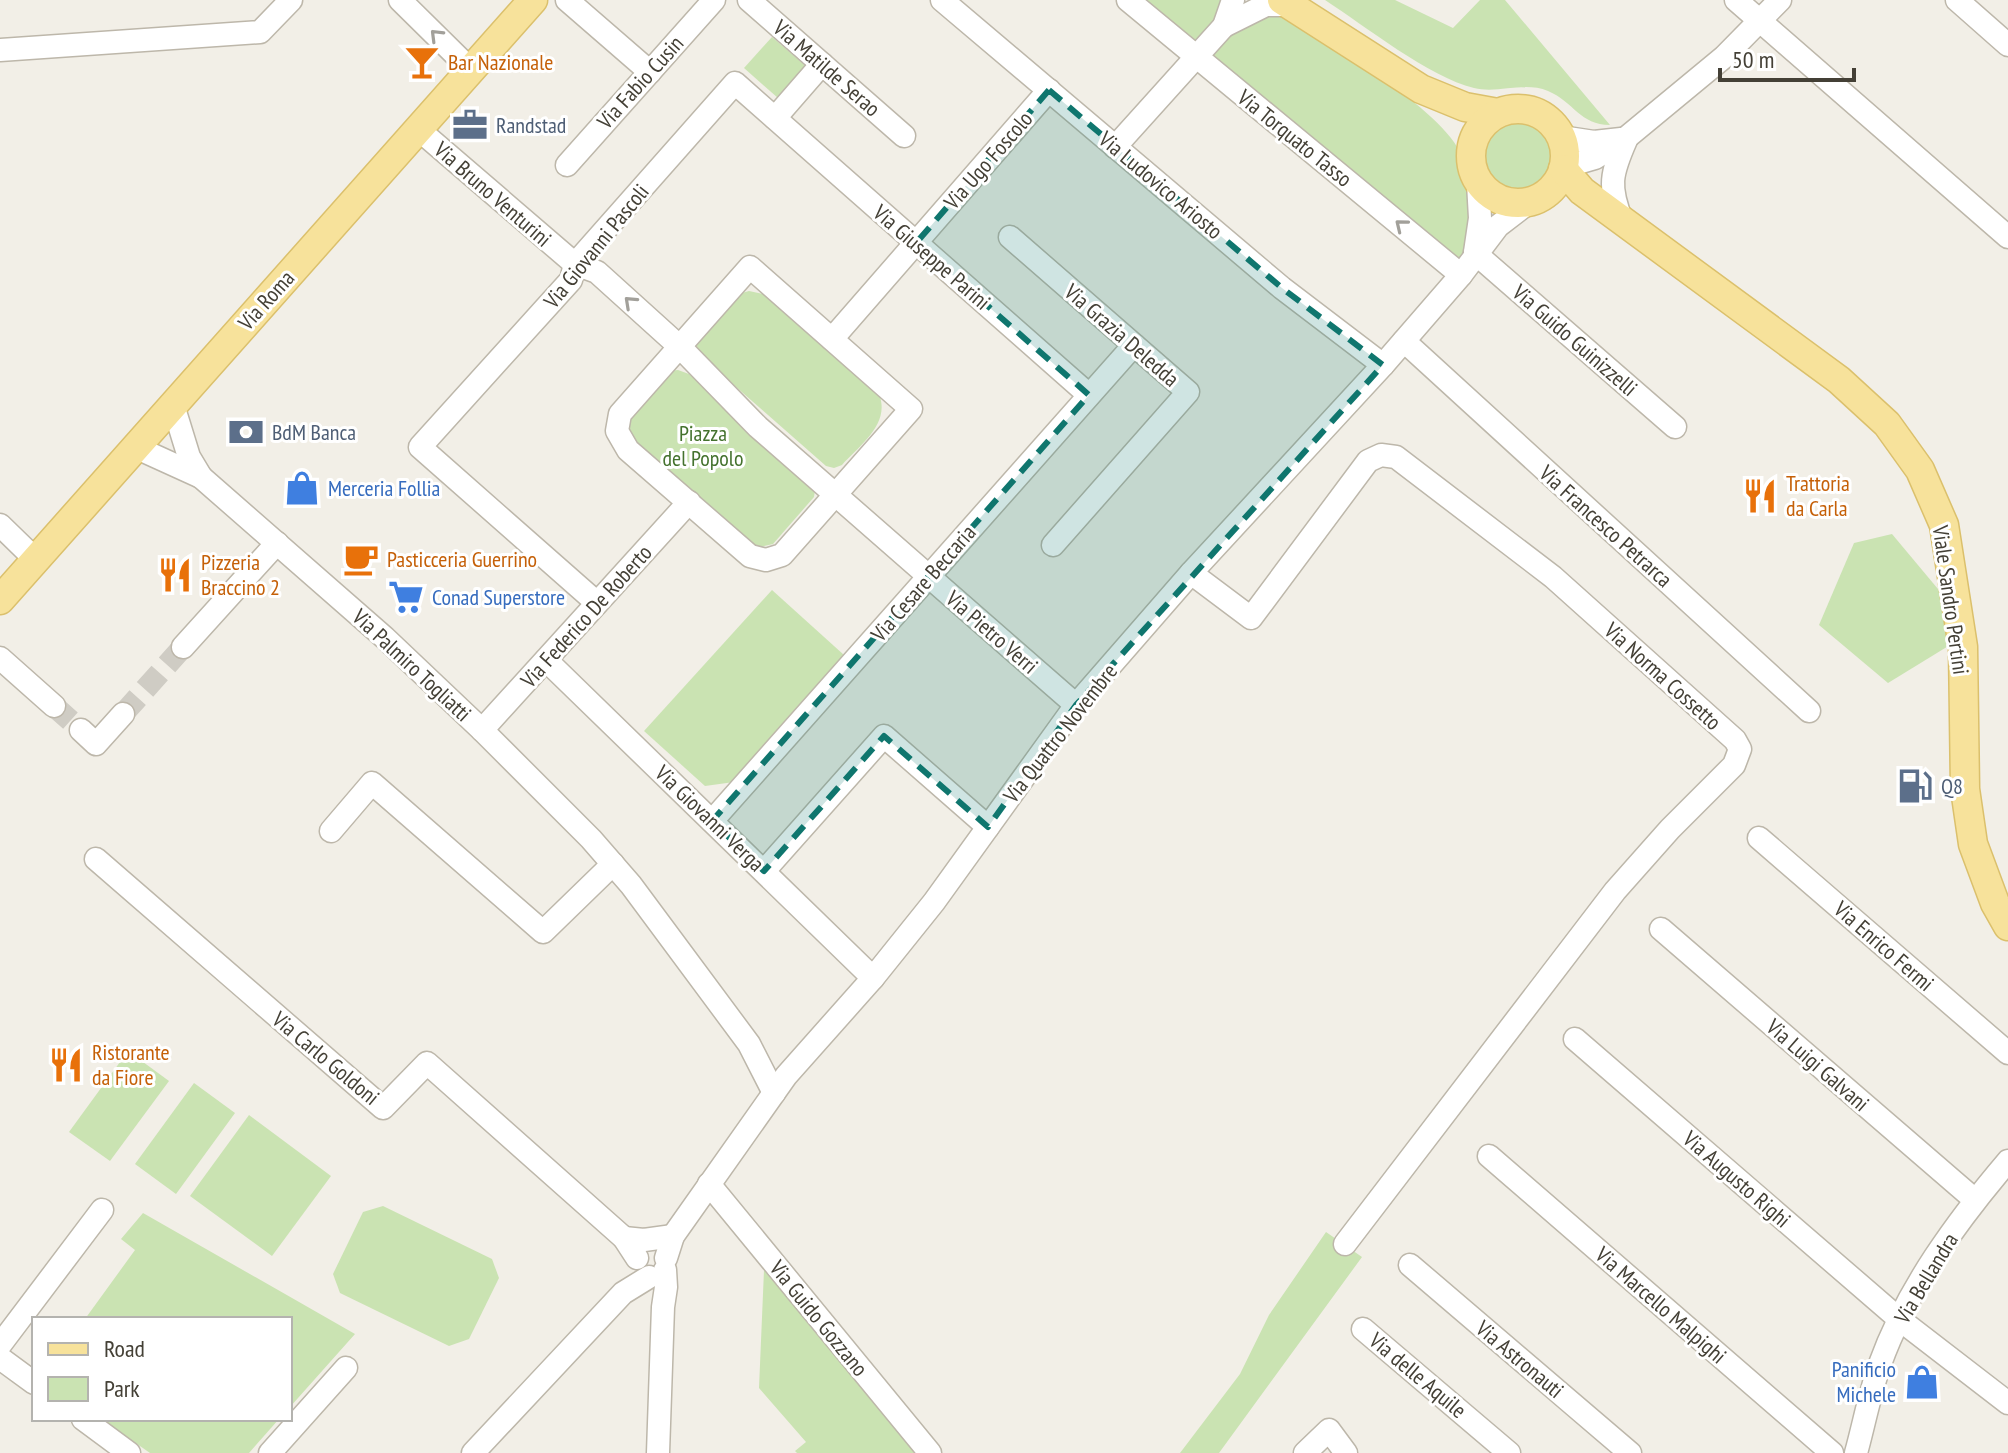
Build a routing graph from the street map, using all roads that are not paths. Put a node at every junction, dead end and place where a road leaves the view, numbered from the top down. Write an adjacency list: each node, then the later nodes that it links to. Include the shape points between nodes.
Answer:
1 (291, 0): 17 (street, via 260,32)
2 (400, 0): 20 (street, one-way to 2)
3 (533, 0): 20 (main road, Via Roma)
4 (567, 0): 21 (street)
5 (714, 0): 21 (street, Via Fabio Cusin)
6 (749, 0): 19 (street, Via Matilde Serao)
7 (942, 0): 23 (street, Via Ludovico Ariosto)
8 (1128, 0): 18 (street, Via Torquato Tasso)
9 (1233, 0): 15 (street)
10 (1736, 0): 14 (street)
11 (1780, 0): 14 (street)
12 (1957, 0): 16 (street)
13 (1288, 2): 15 (street, via 1266,5); 22 (main road)
14 (1762, 21): 29 (street); 38 (street)
15 (1224, 26): 18 (street)
16 (2008, 45)
17 (0, 50)
18 (1197, 56): 30 (street); 42 (street, Via Torquato Tasso, one-way to 18)
19 (822, 64): 25 (street); 27 (street, Via Matilde Serao)
20 (471, 70): 26 (main road, Via Roma)
21 (650, 72): 32 (street, Via Fabio Cusin)
22 (1421, 89): 24 (main road, via 1465,107); 31 (main road)
23 (1049, 90): 30 (street, Via Ludovico Ariosto); 39 (street, Via Ugo Foscolo)
24 (1498, 113): 28 (main road, via 1535,112); 31 (main road, via 1485,121)
25 (775, 118): 39 (street, Via Giuseppe Parini); 41 (street, Via Giovanni Pascoli, via 735,83)
26 (418, 129): 41 (street, Via Bruno Venturini); 49 (main road, Via Roma)
27 (904, 136)
28 (1561, 137): 29 (street, via 1594,142); 33 (main road)
29 (1626, 138): 33 (street, via 1595,158); 36 (street, via 1613,175 1612,196)
30 (1115, 147): 47 (street, Via Ludovico Ariosto, via 1282,288)
31 (1470, 148): 34 (main road)
32 (567, 165)
33 (1564, 168): 35 (main road, via 1548,193); 36 (main road, Viale Sandro Pertini, via 1582,191)
34 (1478, 183): 35 (main road, Viale Sandro Pertini, via 1500,201); 40 (street)
35 (1532, 202): 36 (main road, Viale Sandro Pertini); 40 (street, Via Quattro Novembre, via 1498,226)
36 (1622, 221): 80 (main road, Viale Sandro Pertini, via 1839,380 1887,424 1920,470 1944,525 1963,647 1965,789 1973,844)
37 (1010, 237): 45 (street, Via Grazia Deledda)
38 (2008, 237)
39 (916, 243): 43 (street, Via Ugo Foscolo); 48 (street, Via Giuseppe Parini)
40 (1475, 253): 42 (street, Via Quattro Novembre); 50 (street, Via Guido Guinizzelli)
41 (575, 264): 46 (street, Via Bruno Venturini, one-way to 41, via 597,272); 63 (street, Via Giovanni Pascoli, via 571,280 420,447)
42 (1461, 275): 44 (street, Via Quattro Novembre)
43 (832, 339): 46 (street, via 750,267); 54 (street, via 911,409)
44 (1404, 341): 47 (street, Via Quattro Novembre); 69 (street, Via Francesco Petrarca)
45 (1134, 345): 48 (street, Via Cesare Beccaria); 58 (street, Via Grazia Deledda, via 1188,392)
46 (680, 347): 54 (street); 55 (street, via 620,414 617,431 628,450)
47 (1383, 365): 60 (street, Via Quattro Novembre)
48 (1089, 395): 61 (street, Via Cesare Beccaria)
49 (173, 405): 51 (main road, Via Roma); 52 (street, Via Palmiro Togliatti)
50 (1675, 427)
51 (143, 438): 52 (street, Via Palmiro Togliatti, via 169,437); 53 (street, Via Palmiro Togliatti); 59 (main road, Via Roma)
52 (189, 457): 53 (street, Via Palmiro Togliatti)
53 (201, 477): 57 (street, Via Palmiro Togliatti)
54 (835, 495): 55 (street, via 782,555 766,560 750,556); 61 (street, Via Pietro Verri)
55 (689, 502): 63 (street, Via Federico De Roberto)
56 (0, 525): 59 (street)
57 (277, 543): 64 (street); 72 (street, Via Palmiro Togliatti)
58 (1053, 545)
59 (36, 560): 62 (main road, Via Roma)
60 (1191, 573): 67 (street, Via Quattro Novembre); 93 (street, Via Norma Cossetto, via 1251,618 1368,461 1381,455 1396,457 1553,577 1740,749 1734,765 1615,891)
61 (929, 577): 67 (street, Via Pietro Verri); 73 (street, Via Cesare Beccaria)
62 (0, 600)
63 (597, 603): 66 (street, Via Federico De Roberto)
64 (183, 647)
65 (0, 658): 68 (street)
66 (546, 660): 72 (street, Via Federico De Roberto); 73 (street, Via Giovanni Verga)
67 (1076, 705): 74 (street, Via Quattro Novembre)
68 (54, 706)
69 (1809, 711)
70 (123, 714): 71 (street, via 96,744)
71 (81, 730)
72 (482, 730): 78 (street, Via Palmiro Togliatti)
73 (712, 821): 79 (street, Via Giovanni Verga)
74 (988, 827): 79 (street, via 884,736); 82 (street, Via Quattro Novembre)
75 (331, 831): 78 (street, via 372,783 543,932)
76 (1759, 838): 84 (street, Via Enrico Fermi)
77 (96, 859): 92 (street, Via Carlo Goldoni, via 383,1108 427,1063)
78 (613, 864): 85 (street, Via Palmiro Togliatti)
79 (764, 871): 82 (street, Via Giovanni Verga)
80 (2008, 926)
81 (1661, 929): 89 (street, Via Luigi Galvani)
82 (873, 978): 85 (street, Via Quattro Novembre)
83 (1575, 1039): 96 (street, Via Augusto Righi)
84 (2008, 1053)
85 (780, 1084): 88 (street, Via Quattro Novembre)
86 (1489, 1156): 113 (street, Via Marcello Malpighi)
87 (2008, 1161): 89 (street, Via Bellandra)
88 (709, 1184): 91 (street, Via Quattro Novembre); 108 (street, Via Guido Gozzano)
89 (1975, 1200): 96 (street, Via Bellandra)
90 (102, 1210): 98 (street)
91 (673, 1236): 92 (street); 94 (street, Via Quattro Novembre)
92 (624, 1238): 94 (street, Via Carlo Goldoni)
93 (1345, 1244)
94 (650, 1263): 106 (street); 107 (street, Via Quattro Novembre, via 666,1287)
95 (1410, 1265): 112 (street, Via Astronauti)
96 (1899, 1319): 102 (street, Via Augusto Righi); 114 (street, Via Bellandra, via 1880,1365)
97 (1363, 1329): 111 (street, Via delle Aquile)
98 (0, 1345)
99 (0, 1358): 101 (street)
100 (346, 1368): 105 (street)
101 (32, 1382)
102 (2008, 1403)
103 (86, 1421): 104 (street)
104 (129, 1453)
105 (270, 1453)
106 (473, 1453)
107 (658, 1453)
108 (930, 1453)
109 (1305, 1453): 110 (street, via 1329,1430)
110 (1346, 1453)
111 (1509, 1453)
112 (1630, 1453)
113 (1832, 1453)
114 (1856, 1453)

